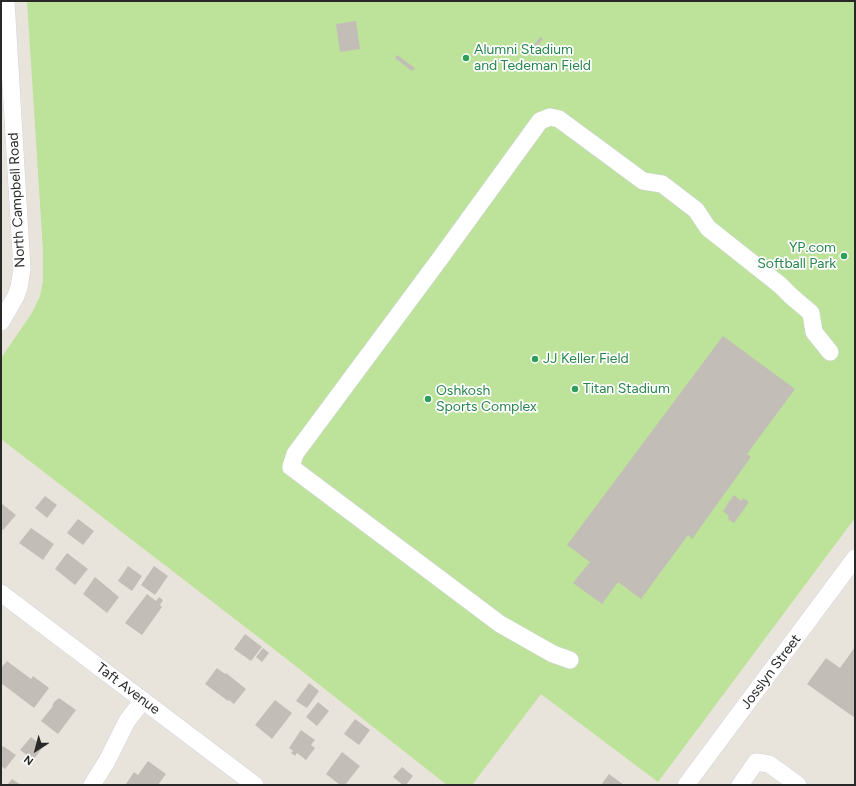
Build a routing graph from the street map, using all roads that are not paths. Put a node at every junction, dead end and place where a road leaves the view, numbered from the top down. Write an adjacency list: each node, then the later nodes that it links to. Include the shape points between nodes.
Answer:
1 (6, 1): 2 (street, North Campbell Road, via 22,269 16,296)
2 (1, 322)
3 (830, 352): 6 (street, via 814,332 811,313 708,228 696,210 662,184 643,181 559,119 550,117 540,121 295,454 291,467 500,624 553,654)
4 (855, 558): 10 (street, Josslyn Street)
5 (1, 593): 7 (street, Taft Avenue)
6 (570, 660)
7 (143, 700): 8 (street, via 127,721); 9 (street, Taft Avenue)
8 (92, 785)
9 (255, 785)
10 (686, 785)
11 (740, 785): 12 (street, via 756,762 769,764)
12 (798, 785)

